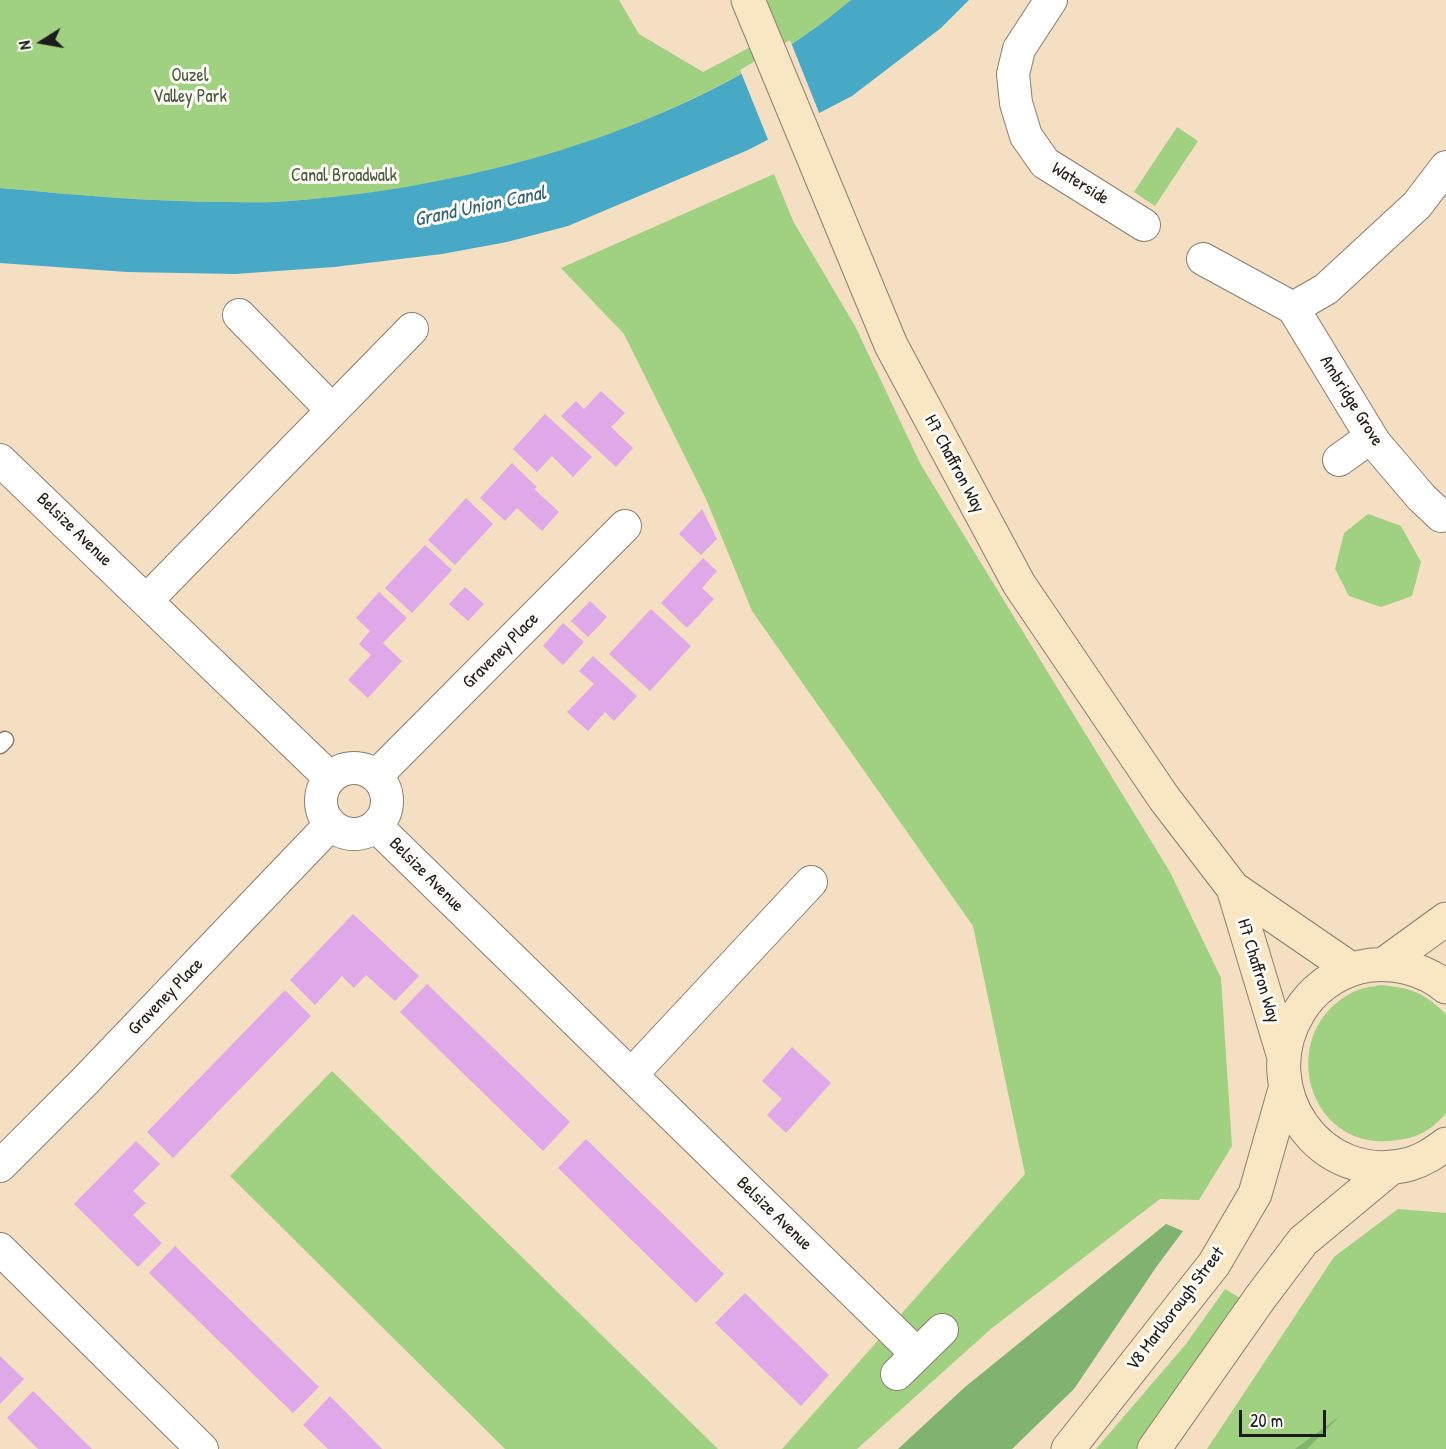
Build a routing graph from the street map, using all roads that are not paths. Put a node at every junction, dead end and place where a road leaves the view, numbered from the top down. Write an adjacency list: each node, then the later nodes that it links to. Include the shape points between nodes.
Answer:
1 (748, 0): 21 (main road, H7 Chaffron Way, via 891,345 1019,584 1164,798)
2 (1051, 0): 4 (street, Waterside, via 1019,49 1013,74 1016,103 1026,136 1045,162)
3 (1446, 167): 6 (street, via 1417,205 1326,289)
4 (1144, 225)
5 (1203, 259): 6 (street)
6 (1293, 308): 10 (street, Ambridge Grove)
7 (239, 315): 9 (street)
8 (412, 329): 9 (street)
9 (332, 410): 15 (street)
10 (1371, 437): 12 (street); 13 (street, Ambridge Grove)
11 (0, 460): 15 (street, Belsize Avenue)
12 (1339, 460)
13 (1441, 516)
14 (625, 526): 16 (street, Graveney Place)
15 (147, 600): 17 (street, Belsize Avenue)
16 (376, 776): 17 (street, via 348,768); 19 (street, via 387,796 383,818)
17 (330, 778): 18 (street, via 324,786 321,807)
18 (330, 825): 19 (street, via 358,835); 30 (street, Graveney Place)
19 (376, 826): 27 (street, Belsize Avenue)
20 (811, 882): 27 (street)
21 (1233, 888): 24 (main road, H7 Chaffron Way); 26 (main road, H7 Chaffron Way)
22 (1446, 919): 23 (main road)
23 (1384, 964): 24 (main road); 25 (main road, via 1412,968)
24 (1351, 969): 26 (main road, via 1325,982 1305,1002 1290,1026)
25 (1446, 987)
26 (1283, 1054): 28 (main road)
27 (631, 1075): 33 (street, Belsize Avenue, via 907,1364)
28 (1284, 1089): 31 (main road, via 1295,1116 1313,1139 1336,1156 1364,1166); 35 (main road, V8 Marlborough Street, via 1255,1194 1214,1264)
29 (1441, 1154): 31 (main road)
30 (0, 1166)
31 (1392, 1167): 36 (main road, via 1303,1241)
32 (0, 1249): 34 (street)
33 (942, 1330)
34 (202, 1449)
35 (1068, 1449)
36 (1154, 1449)

